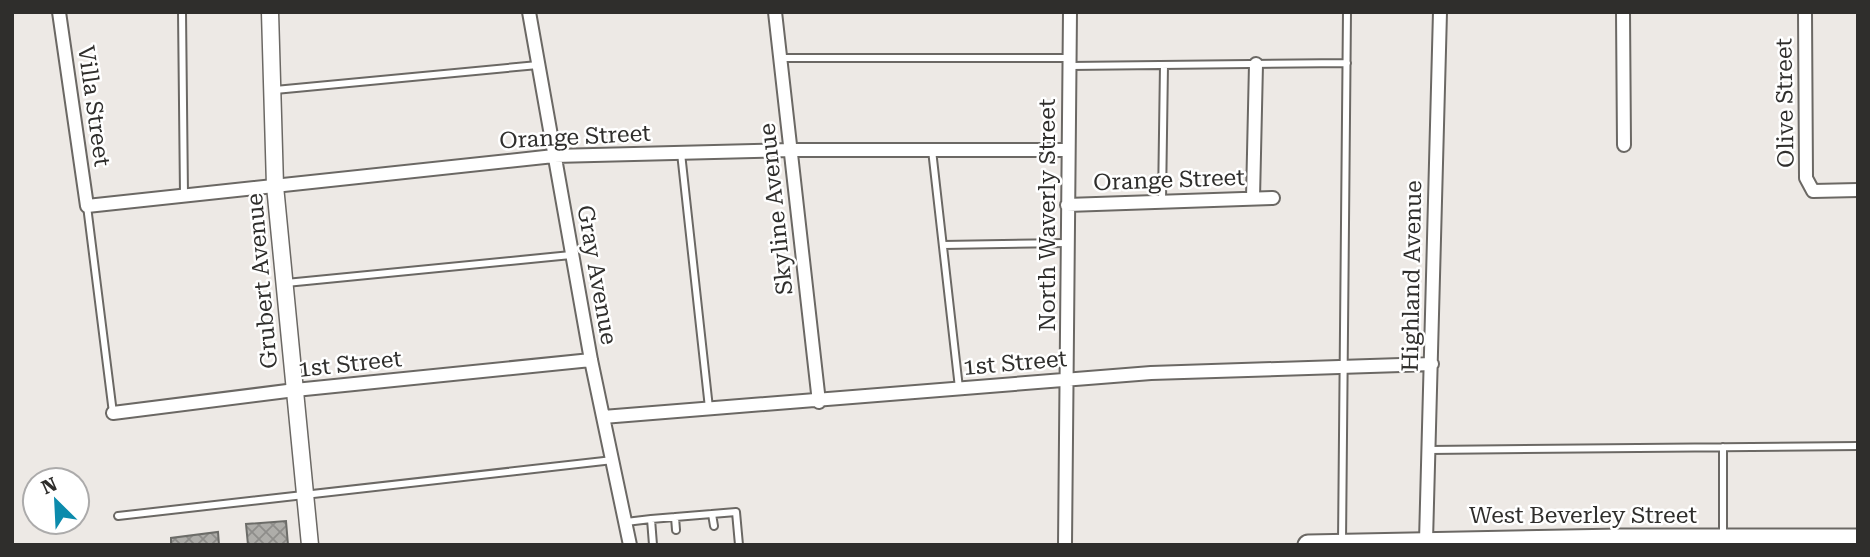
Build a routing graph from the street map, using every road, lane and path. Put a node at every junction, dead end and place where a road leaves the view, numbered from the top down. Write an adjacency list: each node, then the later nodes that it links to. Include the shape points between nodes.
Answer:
1 (59, 12): 31 (street, Villa Street)
2 (182, 12): 26 (lane)
3 (270, 12): 17 (street, Grubert Avenue)
4 (529, 12): 15 (street, Gray Avenue)
5 (775, 12): 11 (street, Skyline Avenue)
6 (1070, 12): 12 (street, North Waverly Street)
7 (1347, 12): 13 (lane)
8 (1440, 12): 37 (street, Highland Avenue)
9 (1623, 12): 18 (street)
10 (1805, 12): 25 (street, Olive Street, via 1806,178 1813,191)
11 (780, 58): 12 (lane); 19 (street, Skyline Avenue)
12 (1068, 62): 16 (lane); 21 (street, North Waverly Street)
13 (1347, 63): 14 (lane); 38 (lane)
14 (1256, 64): 16 (lane); 27 (street)
15 (538, 65): 17 (lane); 23 (street, Gray Avenue)
16 (1164, 65): 29 (lane)
17 (273, 91): 24 (street, Grubert Avenue)
18 (1624, 145)
19 (791, 150): 20 (street, Orange Street); 22 (street, Orange Street); 42 (street, Skyline Avenue)
20 (932, 150): 21 (street, Orange Street); 33 (lane)
21 (1068, 150): 30 (street, North Waverly Street)
22 (681, 153): 23 (street, Orange Street); 43 (lane)
23 (554, 156): 24 (street, Orange Street); 34 (street, Gray Avenue)
24 (275, 186): 26 (street, Orange Street); 35 (street, Grubert Avenue)
25 (1858, 190)
26 (184, 197): 31 (street, Orange Street)
27 (1253, 198): 28 (street, Orange Street); 29 (street, Orange Street)
28 (1273, 198)
29 (1163, 203): 30 (street, Orange Street)
30 (1068, 205): 32 (street, North Waverly Street)
31 (87, 206): 44 (lane)
32 (1068, 243): 33 (lane); 39 (street, North Waverly Street)
33 (943, 245): 40 (lane)
34 (572, 255): 35 (lane); 36 (street, Gray Avenue)
35 (284, 283): 41 (street, Grubert Avenue)
36 (591, 360): 41 (street, 1st Street); 45 (street, Gray Avenue)
37 (1432, 364): 38 (street, 1st Street); 48 (street, Highland Avenue)
38 (1344, 365): 39 (street, 1st Street); 63 (lane)
39 (1067, 379): 40 (street, 1st Street); 68 (street, North Waverly Street)
40 (959, 389): 42 (street, 1st Street)
41 (295, 390): 44 (street, 1st Street); 50 (street, Grubert Avenue)
42 (819, 402): 43 (street, 1st Street)
43 (709, 410): 45 (street, 1st Street)
44 (113, 413)
45 (603, 418): 49 (street, Gray Avenue)
46 (1858, 446): 47 (lane)
47 (1723, 447): 48 (lane); 58 (lane)
48 (1429, 450): 60 (street, Highland Avenue)
49 (613, 460): 50 (lane); 55 (street, Gray Avenue)
50 (305, 494): 52 (lane); 64 (street, Grubert Avenue)
51 (712, 514): 53 (lane); 56 (lane); 67 (lane, via 736,512)
52 (118, 516)
53 (675, 517): 54 (lane); 57 (lane)
54 (651, 519): 55 (lane); 66 (lane)
55 (626, 522): 65 (street, Gray Avenue)
56 (713, 526)
57 (676, 530)
58 (1723, 539): 59 (main road, West Beverley Street); 62 (main road, West Beverley Street)
59 (1858, 539)
60 (1426, 541): 61 (main road, West Beverley Street); 63 (main road, West Beverley Street)
61 (1543, 542): 62 (main road, West Beverley Street)
62 (1620, 542)
63 (1342, 544): 69 (main road, West Beverley Street)
64 (310, 545)
65 (630, 545)
66 (653, 545)
67 (739, 545)
68 (1065, 545)
69 (1308, 545)

